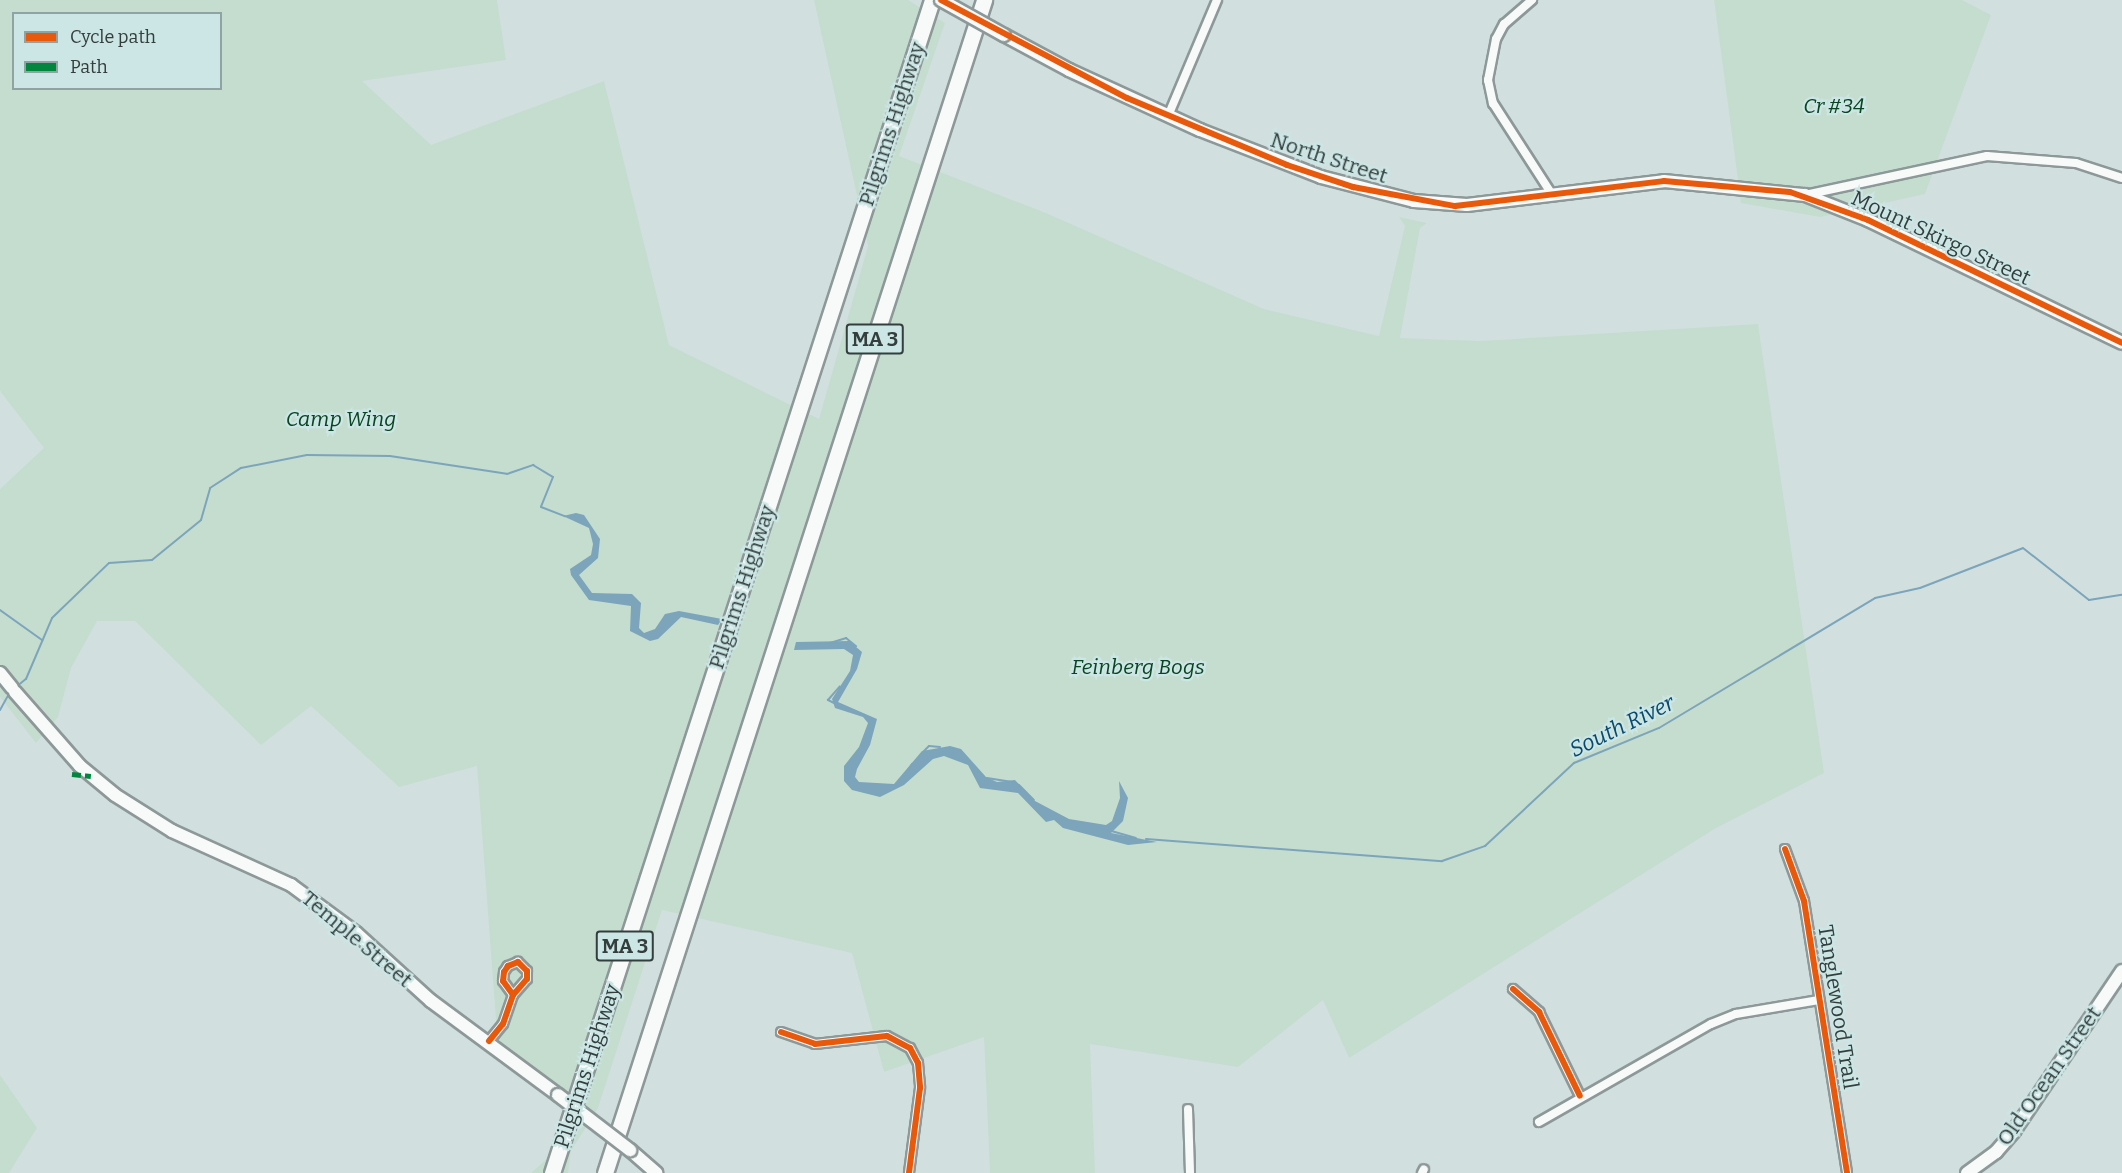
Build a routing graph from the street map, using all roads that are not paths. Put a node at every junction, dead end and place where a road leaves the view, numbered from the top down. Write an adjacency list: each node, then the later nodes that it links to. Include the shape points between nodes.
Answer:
1 (932, 0): 23 (highway, Pilgrims Highway / MA 3)
2 (941, 0): 6 (street, North Street, bridge)
3 (984, 0): 24 (highway, MA 3)
4 (1217, 0): 6 (street)
5 (1532, 0): 9 (street, via 1504,24 1496,39 1488,80 1493,103)
6 (1168, 116): 9 (street, North Street, via 1313,175 1406,199 1467,205)
7 (2122, 178): 10 (street, via 2076,163 1988,156)
8 (1739, 185): 9 (street, North Street, via 1664,181); 10 (street, Mount Skirgo Street)
9 (1551, 194)
10 (1805, 195): 11 (street, Mount Skirgo Street, via 1868,220)
11 (2122, 343)
12 (0, 673): 19 (street, Temple Street, via 80,766 115,795 172,831 291,885 356,933 431,1001)
13 (1785, 849): 17 (street, Tanglewood Trail, via 1804,901)
14 (2122, 971): 29 (street, Old Ocean Street, via 2014,1131 1996,1152)
15 (1513, 989): 20 (street, via 1539,1012)
16 (513, 995): 19 (street, via 503,1024)
17 (1819, 1000): 20 (street, via 1736,1014); 28 (street, Tanglewood Trail)
18 (781, 1032): 26 (street, via 824,1044 887,1036 910,1048 918,1064 920,1088)
19 (489, 1041): 25 (street, Temple Street, bridge)
20 (1580, 1096): 22 (street)
21 (1188, 1109): 27 (street)
22 (1539, 1122)
23 (552, 1173)
24 (605, 1173)
25 (656, 1173)
26 (909, 1173)
27 (1190, 1173)
28 (1848, 1173)
29 (1967, 1173)

